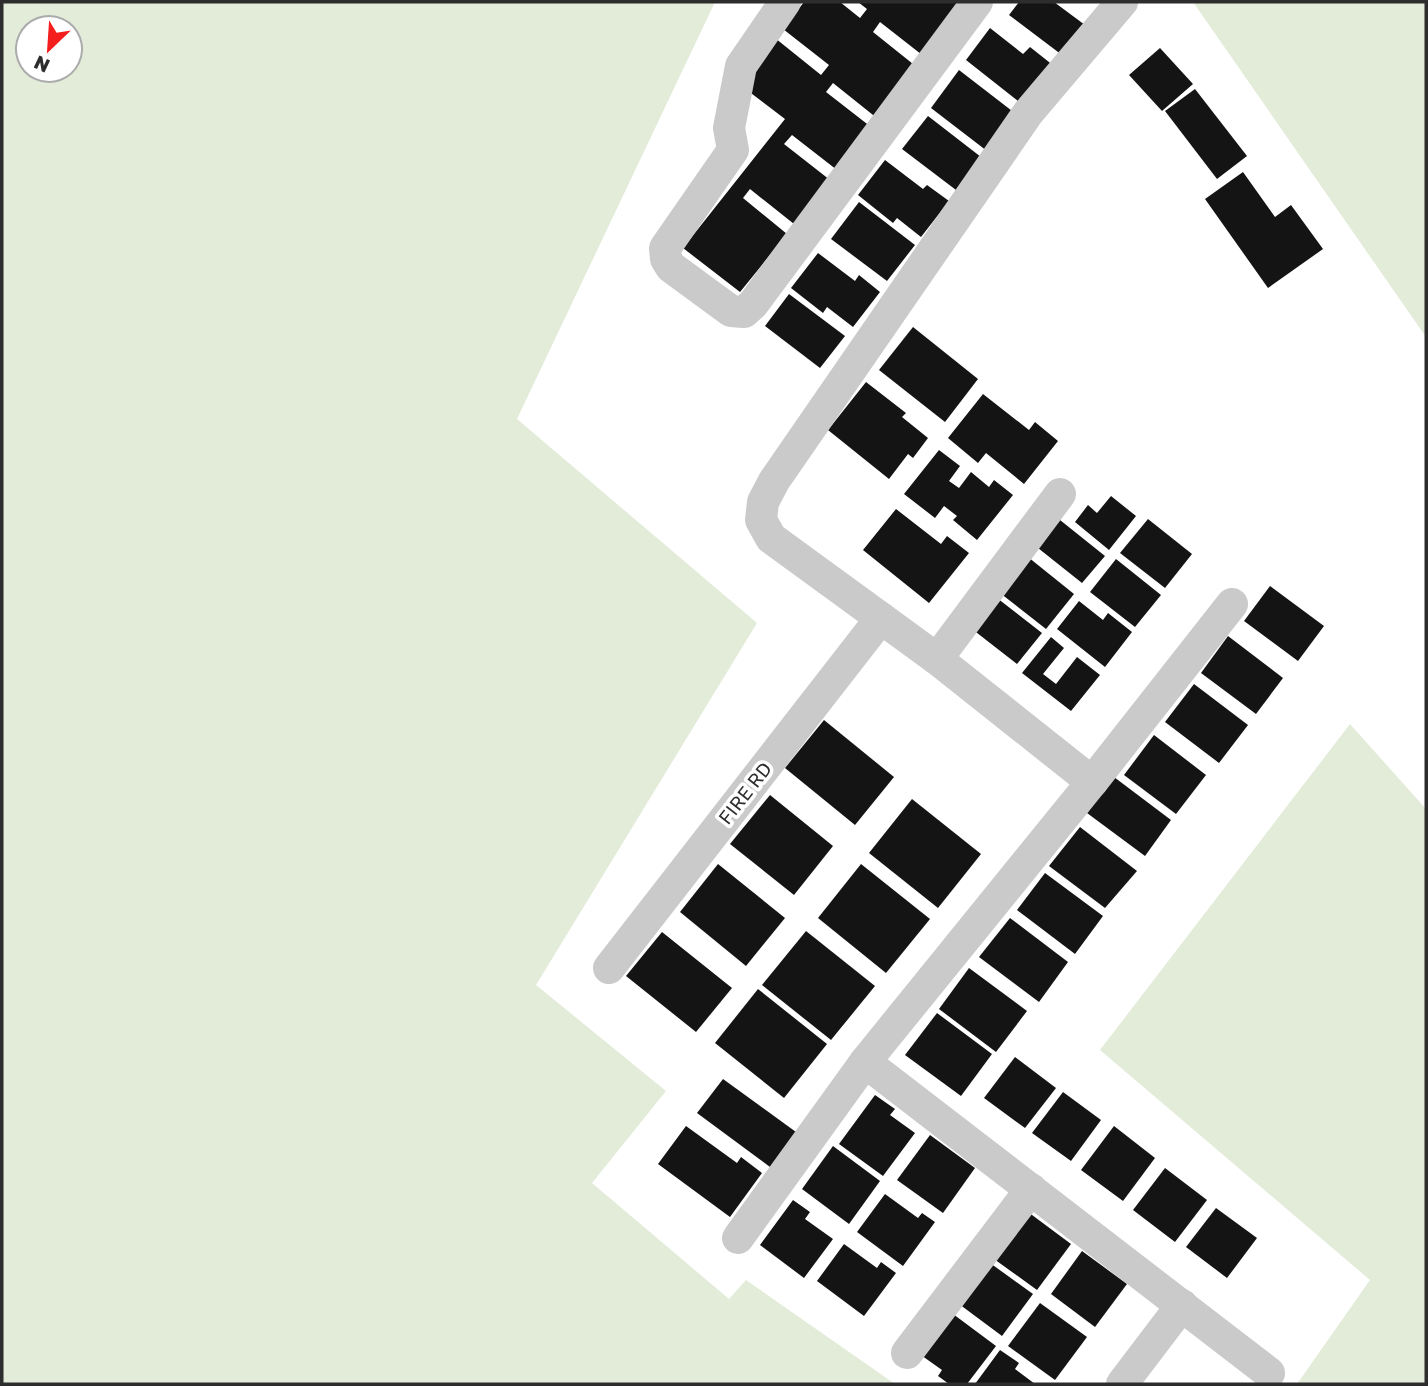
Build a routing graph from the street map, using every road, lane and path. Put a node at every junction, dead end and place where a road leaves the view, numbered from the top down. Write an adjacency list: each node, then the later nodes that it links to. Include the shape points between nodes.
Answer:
1 (785, 2): 2 (street, via 741,66 729,128 733,150 665,248 671,267 731,311 744,312 753,304)
2 (977, 2)
3 (1122, 2): 6 (street, via 1028,113 763,502 761,520 771,538)
4 (1060, 494): 7 (street)
5 (1232, 604): 8 (street)
6 (881, 618): 7 (street); 9 (street, FIRE RD)
7 (937, 659): 8 (street)
8 (1092, 782): 10 (street)
9 (609, 968)
10 (865, 1062): 11 (street); 12 (street)
11 (1031, 1189): 13 (street); 14 (street)
12 (737, 1238)
13 (1182, 1306): 15 (street); 16 (street)
14 (907, 1353)
15 (1269, 1373)
16 (1122, 1384)

